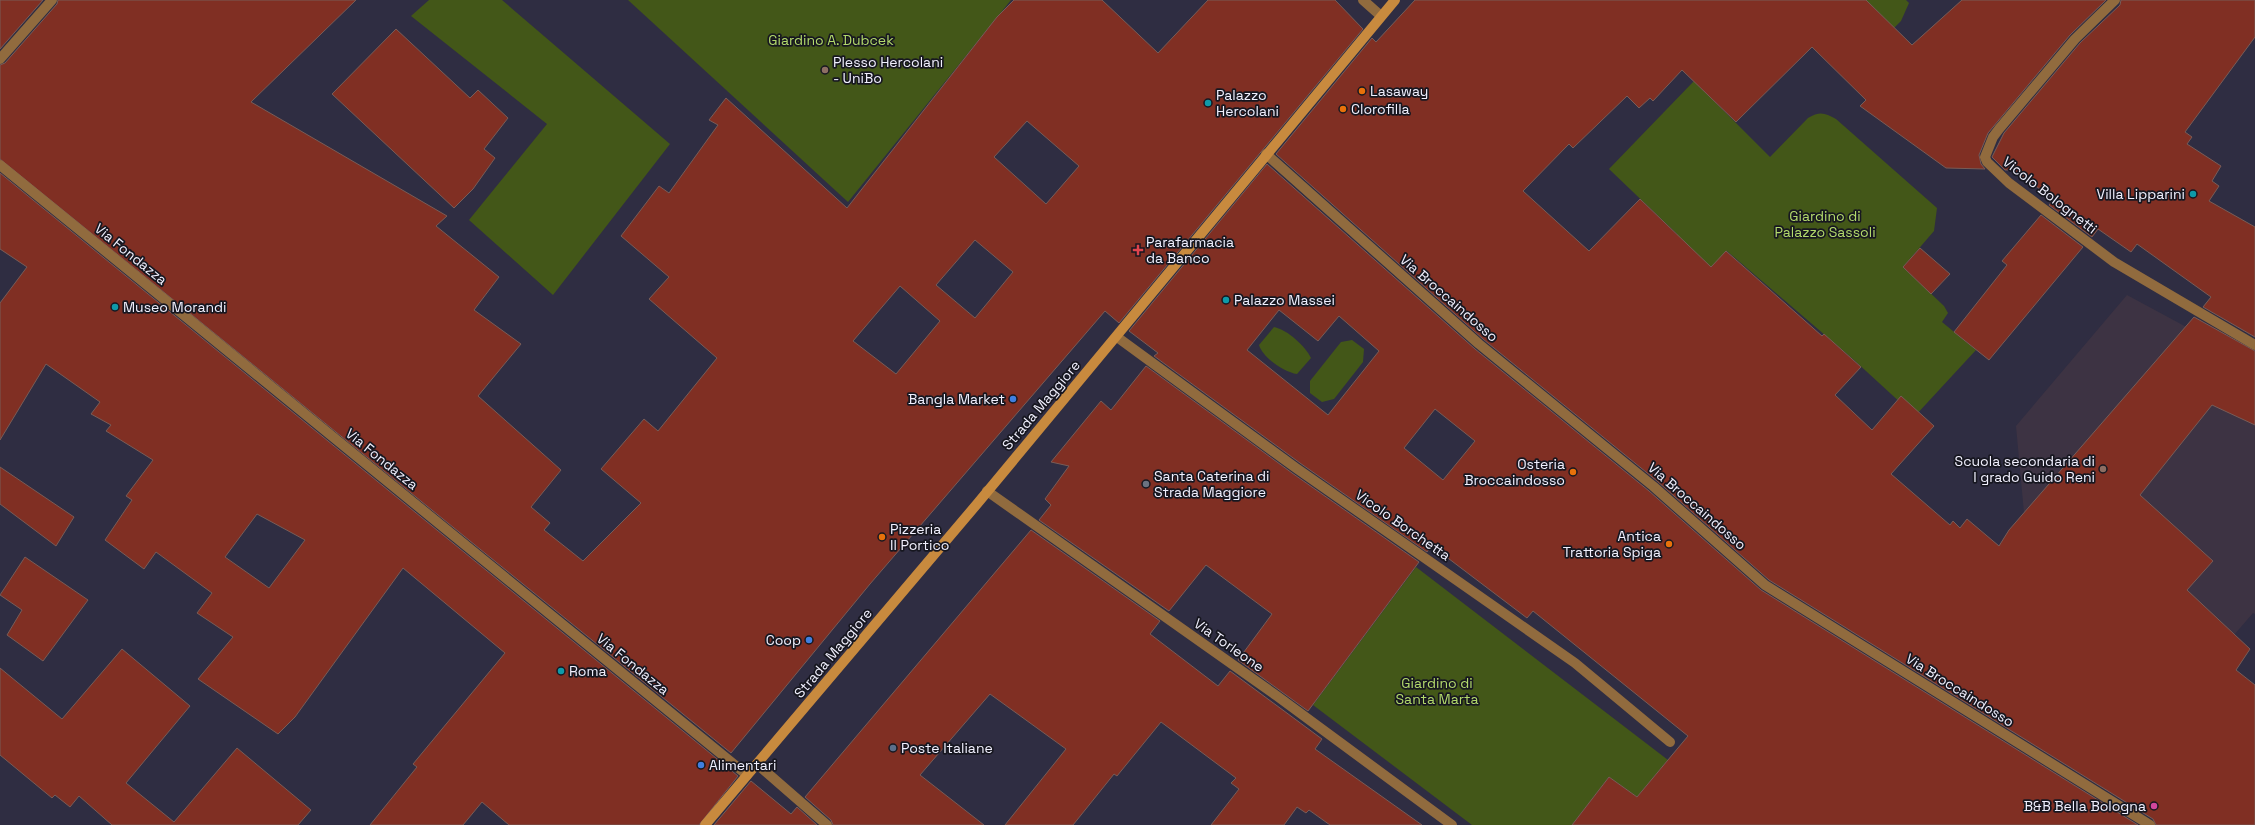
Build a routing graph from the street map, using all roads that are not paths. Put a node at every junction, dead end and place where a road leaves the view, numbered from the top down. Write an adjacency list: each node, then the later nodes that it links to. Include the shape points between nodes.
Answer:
1 (52, 0): 6 (street)
2 (1363, 0): 5 (street)
3 (1395, 0): 5 (street, Strada Maggiore)
4 (2115, 0): 10 (street, Vicolo Bolognetti, via 2075,39 1999,129 1985,156 1987,162 2009,183 2114,262)
5 (1381, 16): 7 (street, Strada Maggiore)
6 (0, 59)
7 (1266, 154): 9 (street, Strada Maggiore); 18 (street, Via Broccaindosso, via 1479,344 1653,486 1765,585)
8 (0, 165): 14 (street, Via Fondazza)
9 (1117, 337): 11 (street, Strada Maggiore); 12 (street, Vicolo Borchetta, via 1296,468 1575,663)
10 (2255, 346)
11 (987, 491): 13 (street, Strada Maggiore); 17 (street, Via Torleone, via 1277,696)
12 (1670, 742)
13 (757, 764): 14 (street, Strada Maggiore); 16 (street)
14 (747, 775): 15 (street, Strada Maggiore)
15 (705, 825)
16 (827, 825)
17 (1452, 825)
18 (2150, 825)

